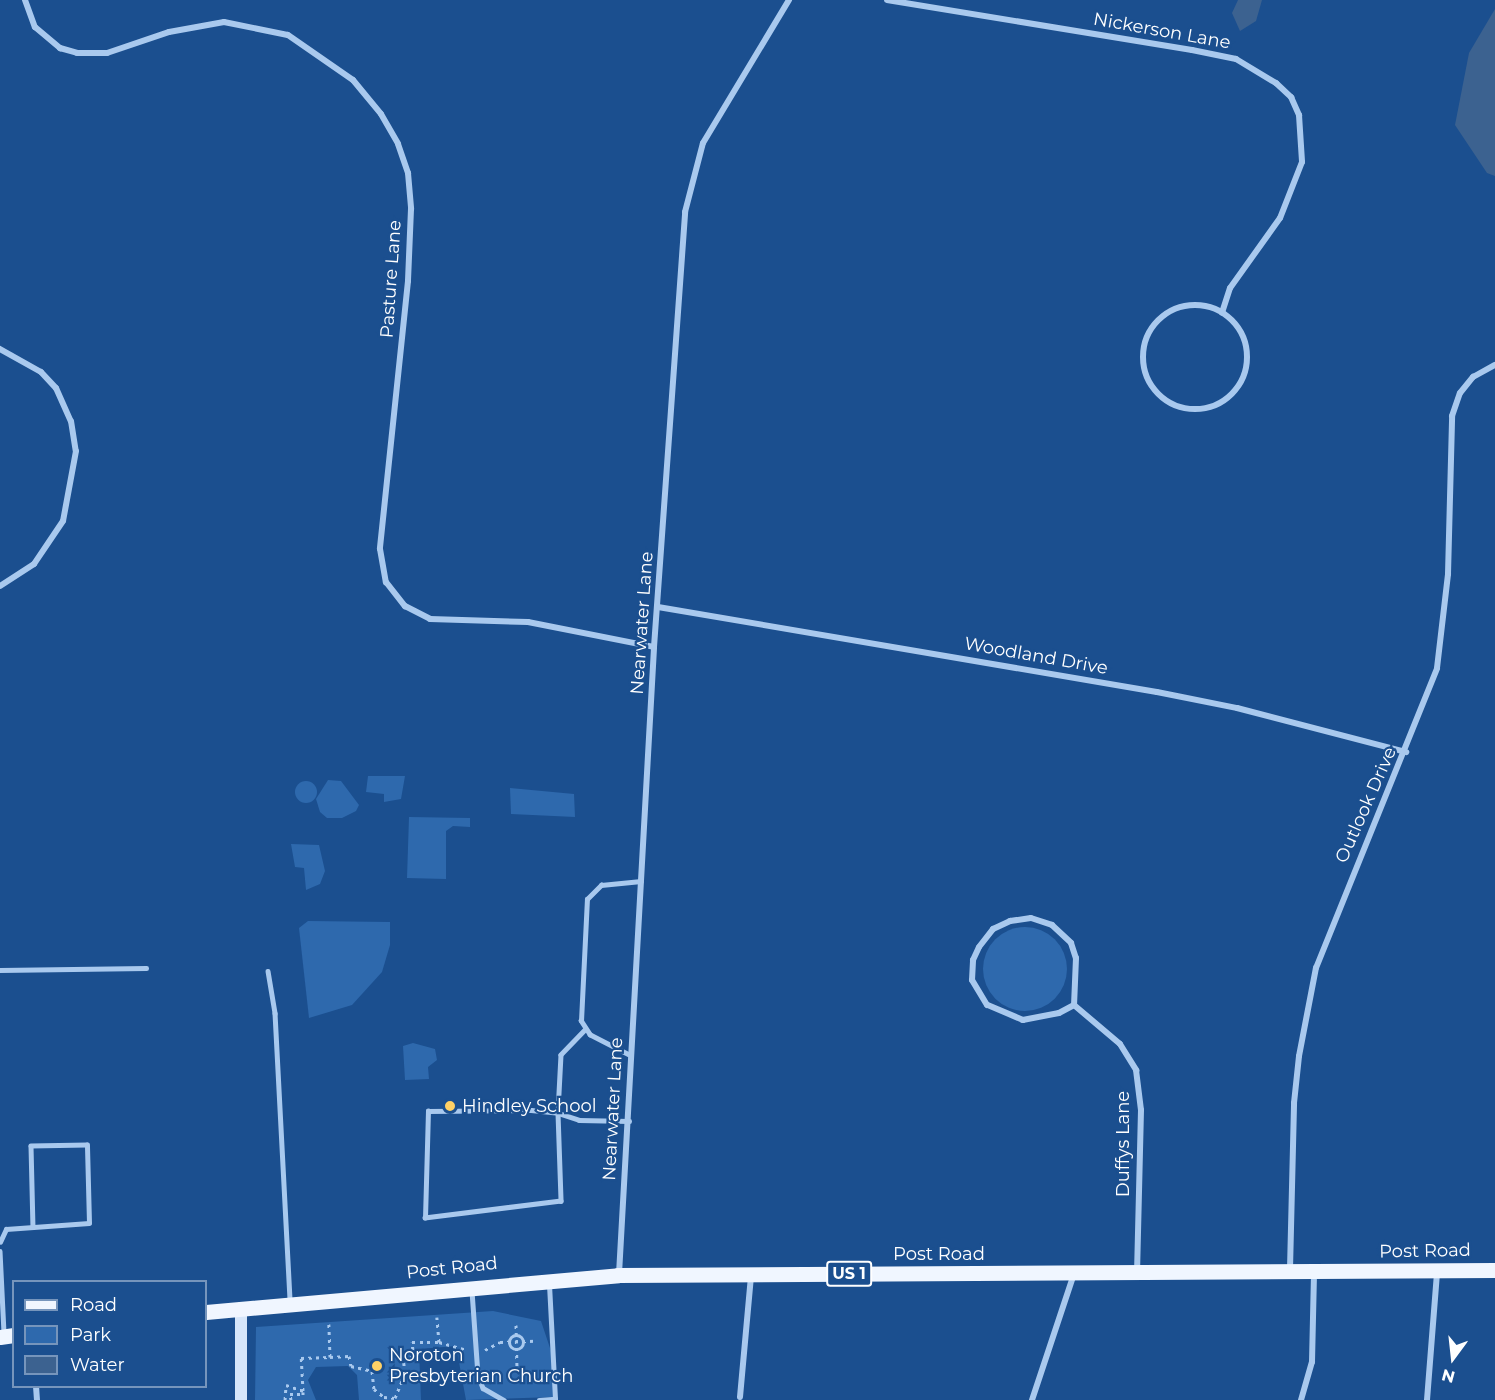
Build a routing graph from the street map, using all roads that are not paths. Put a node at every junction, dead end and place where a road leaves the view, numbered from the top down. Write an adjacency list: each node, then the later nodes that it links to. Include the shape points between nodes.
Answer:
1 (26, 0): 9 (street, Pasture Lane, via 35,27 60,48 77,53 107,53 169,32 224,22 288,35 353,80 381,114 398,144 408,173 411,209 409,272 380,549 386,582 405,606 430,619 528,622)
2 (789, 0): 8 (street, Nearwater Lane, via 703,143 691,179 681,248)
3 (887, 0): 4 (street, Nickerson Lane, via 1236,59 1291,97 1299,115 1302,162 1280,218 1230,288)
4 (1222, 313): 4 (street, via 1235,324 1247,357 1236,390 1207,408 1172,405 1147,380 1142,363 1150,330 1176,309 1199,306)
5 (0, 350): 7 (street, via 41,372 56,388 71,421 76,452 63,521 34,564)
6 (1495, 365): 10 (street, Outlook Drive, via 1473,377 1460,393 1452,416 1442,645 1429,694)
7 (0, 586)
8 (658, 607): 9 (street, Nearwater Lane); 10 (street, Woodland Drive, via 1157,692 1237,708)
9 (654, 647): 11 (street, Nearwater Lane)
10 (1406, 752): 26 (street, Outlook Drive, via 1342,896 1316,968 1294,1103)
11 (641, 881): 16 (lane, via 601,885 587,899 581,1022); 17 (street, Nearwater Lane)
12 (146, 968): 13 (lane)
13 (0, 970)
14 (268, 971): 33 (lane, via 275,1013)
15 (1074, 1005): 15 (street, via 1076,958 1071,943 1052,925 1031,918 1010,921 993,929 979,947 973,960 972,980 987,1005 1023,1020 1059,1013); 25 (street, Duffys Lane, via 1120,1044 1138,1079 1141,1110)
16 (586, 1029): 17 (lane, via 590,1035); 18 (lane, via 561,1055)
17 (631, 1056): 19 (street, Nearwater Lane)
18 (558, 1113): 18 (lane, via 436,1108 428,1111 425,1218 561,1201); 19 (lane, via 579,1120)
19 (629, 1120): 30 (street, Nearwater Lane)
20 (33, 1226): 20 (lane, via 89,1222 87,1145 31,1146); 21 (lane, via 6,1229)
21 (0, 1242)
22 (0, 1251): 36 (lane)
23 (1437, 1270): 24 (main road, Post Road / US 1); 27 (main road, Post Road / US 1); 44 (street)
24 (1495, 1270)
25 (1137, 1273): 26 (main road, Post Road / US 1); 29 (main road, Post Road / US 1)
26 (1290, 1273): 27 (main road, Post Road / US 1)
27 (1314, 1273): 43 (street, via 1312,1362)
28 (751, 1274): 29 (main road, Post Road / US 1); 30 (main road, Post Road / US 1); 37 (street)
29 (1074, 1274): 42 (street)
30 (618, 1275): 31 (main road, Post Road / US 1)
31 (548, 1278): 32 (main road, Post Road / US 1); 41 (lane)
32 (472, 1286): 33 (main road, Post Road / US 1); 39 (lane, via 483,1388)
33 (290, 1303): 34 (main road, Post Road / US 1)
34 (241, 1308): 35 (main road, Post Road / US 1); 38 (main road)
35 (207, 1312)
36 (6, 1336)
37 (740, 1397)
38 (241, 1400)
39 (504, 1400)
40 (540, 1400): 41 (lane)
41 (555, 1400)
42 (1032, 1400)
43 (1301, 1400)
44 (1427, 1400)

